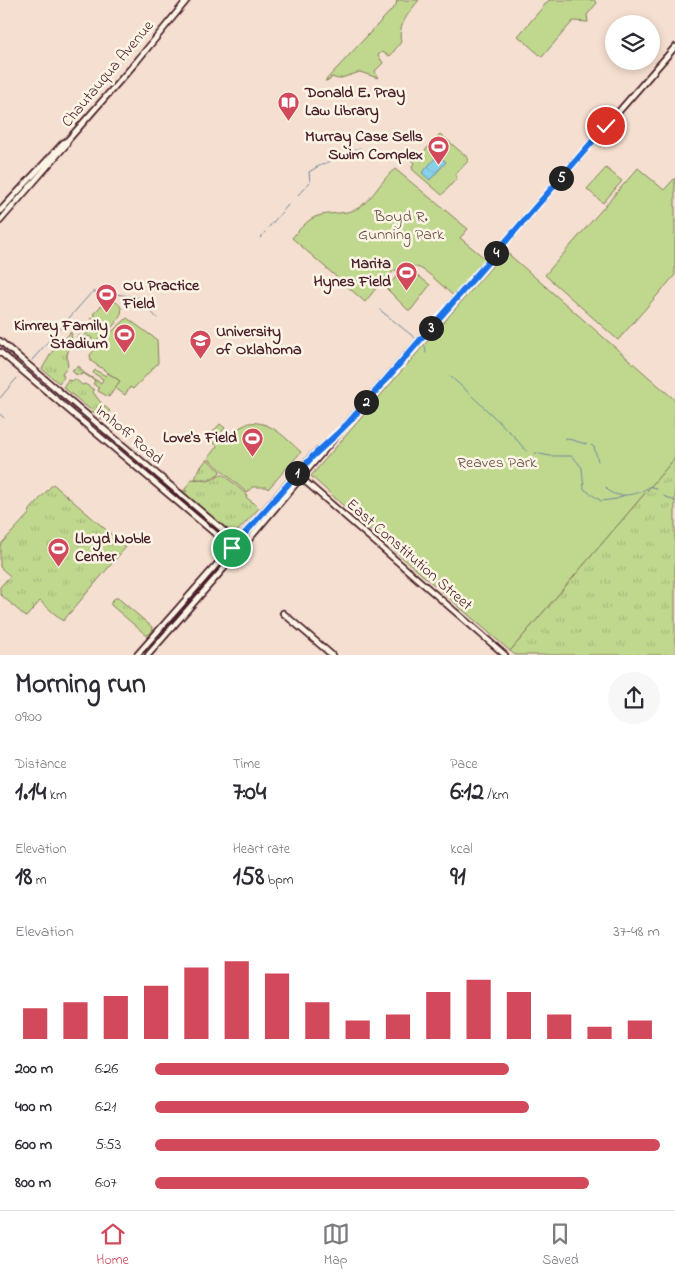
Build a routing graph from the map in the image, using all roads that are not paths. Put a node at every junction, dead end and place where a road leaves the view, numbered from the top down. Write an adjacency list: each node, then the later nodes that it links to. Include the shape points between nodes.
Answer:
1 (186, 0): 3 (main road, Chautauqua Avenue)
2 (675, 48): 8 (main road)
3 (68, 140): 4 (main road, Chautauqua Avenue); 5 (main road, Chautauqua Avenue)
4 (0, 211)
5 (0, 221)
6 (0, 342): 11 (main road, Imhoff Road)
7 (0, 352): 13 (main road, Imhoff Road)
8 (337, 434): 9 (main road); 10 (main road)
9 (296, 474): 10 (main road, East Constitution Street); 11 (main road)
10 (301, 478): 12 (main road); 23 (main road, East Constitution Street)
11 (237, 542): 12 (main road, Imhoff Road); 13 (main road)
12 (243, 547): 14 (main road)
13 (232, 548): 14 (main road, Imhoff Road); 15 (main road)
14 (238, 553): 16 (main road)
15 (195, 590): 16 (main road); 17 (main road)
16 (201, 595): 19 (main road)
17 (177, 611): 19 (main road); 20 (main road)
18 (283, 613): 22 (main road)
19 (182, 616): 21 (main road)
20 (137, 655)
21 (148, 655)
22 (332, 655)
23 (505, 655)

